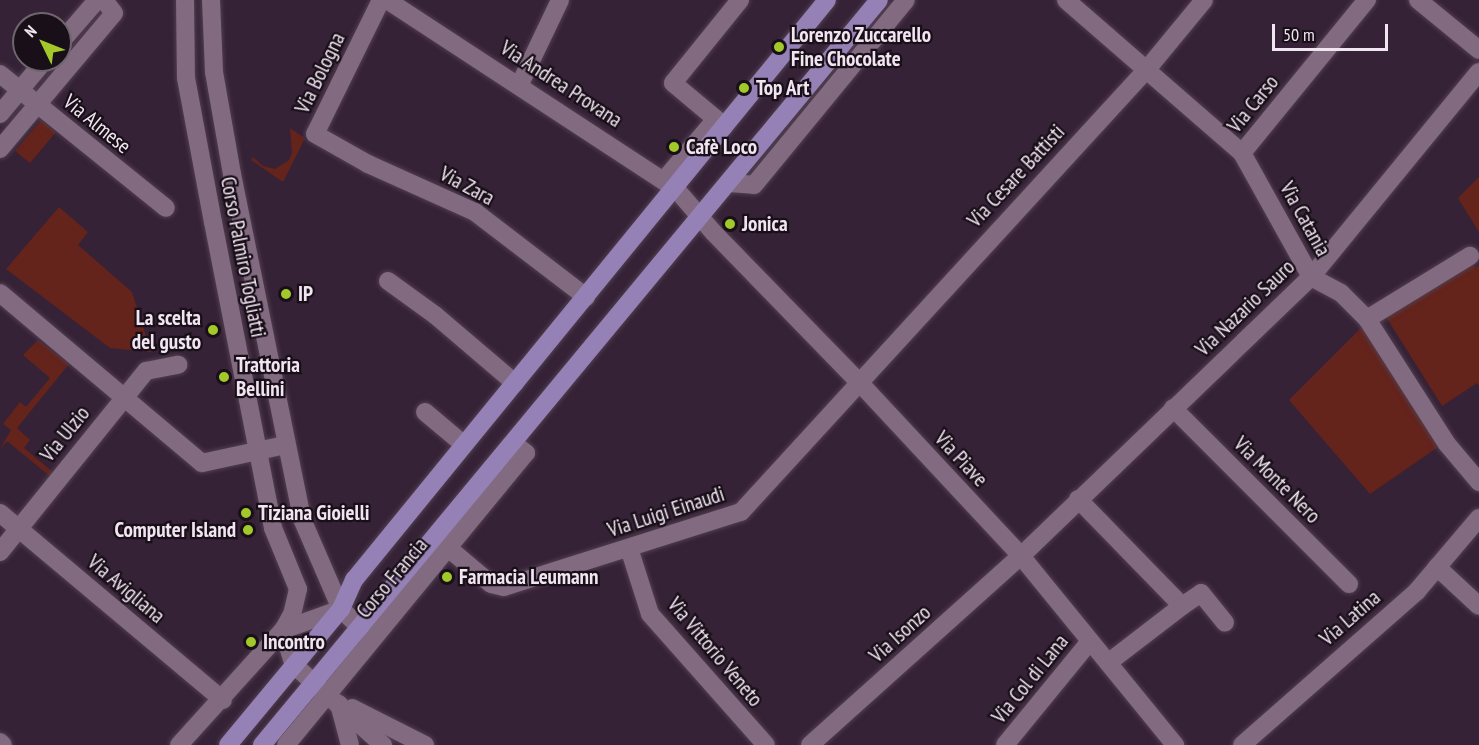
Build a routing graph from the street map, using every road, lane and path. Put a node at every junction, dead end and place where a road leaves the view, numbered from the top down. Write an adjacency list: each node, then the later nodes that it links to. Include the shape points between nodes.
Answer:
1 (97, 0): 16 (street)
2 (104, 0): 24 (street, via 114,13)
3 (185, 0): 49 (street, Corso Palmiro Togliatti, via 186,78)
4 (211, 0): 48 (street, Corso Palmiro Togliatti, via 214,72)
5 (381, 0): 27 (street, Via Bologna)
6 (387, 0): 22 (street, Via Andrea Provana)
7 (560, 0): 22 (street)
8 (740, 0): 26 (street, via 673,83)
9 (827, 0): 26 (main road, Corso Francia)
10 (879, 0): 30 (main road, Corso Francia)
11 (906, 0): 30 (street, via 754,185)
12 (1066, 0): 18 (street, Via Catania)
13 (1204, 0): 18 (street, Via Cesare Battisti)
14 (1367, 0): 29 (street, Via Carso)
15 (1418, 0): 17 (street)
16 (72, 29)
17 (1479, 50)
18 (1148, 68): 29 (street, Via Catania, via 1155,79); 41 (street, Via Cesare Battisti)
19 (35, 72): 23 (street)
20 (1479, 72): 35 (street, Via Nazario Sauro)
21 (0, 74): 23 (street, Via Almese)
22 (520, 84): 31 (street, Via Andrea Provana)
23 (20, 90): 24 (street, Via Almese); 25 (street)
24 (36, 104): 28 (street); 32 (street, Via Almese)
25 (0, 114)
26 (720, 123): 31 (main road, Corso Francia)
27 (315, 134): 38 (street, Via Zara, via 368,164 475,212)
28 (0, 149)
29 (1242, 153): 35 (street, Via Catania)
30 (728, 183): 33 (main road, Corso Francia)
31 (670, 185): 33 (street, Via Andrea Provana); 38 (main road, Corso Francia)
32 (166, 208)
33 (700, 217): 41 (street, Via Piave); 46 (main road, Corso Francia)
34 (1470, 256): 39 (street)
35 (1311, 277): 39 (street, Via Catania, via 1341,293); 44 (street, Via Nazario Sauro)
36 (388, 281): 42 (street)
37 (0, 293): 43 (street)
38 (586, 297): 42 (main road, Corso Francia)
39 (1367, 319): 50 (street, Via Catania, via 1447,444)
40 (178, 364): 43 (street, Via Ulzio, via 146,371)
41 (858, 381): 56 (street, Via Luigi Einaudi, via 741,512); 58 (street, Via Piave)
42 (515, 383): 47 (main road, Corso Francia)
43 (125, 397): 49 (street, via 202,463); 54 (street, Via Ulzio)
44 (1173, 408): 51 (street, Via Nazario Sauro); 60 (street, Via Monte Nero)
45 (425, 411): 47 (street)
46 (513, 443): 55 (street, Corso Francia, via 526,453); 65 (main road, Corso Francia)
47 (464, 444): 63 (main road, Corso Francia, via 354,580)
48 (285, 445): 49 (street); 63 (street, Corso Palmiro Togliatti, via 302,519)
49 (258, 452): 66 (street, Corso Palmiro Togliatti, via 273,528 297,589 292,614)
50 (1479, 482)
51 (1078, 499): 58 (street, Via Nazario Sauro); 61 (street)
52 (0, 513): 54 (street, Via Avigliana)
53 (1479, 518): 59 (street, Via Latina)
54 (18, 528): 57 (street, Via Ulzio); 72 (street, Via Avigliana)
55 (447, 547): 56 (street, Via Luigi Einaudi, via 491,584 504,587); 71 (street, Corso Francia)
56 (629, 548): 80 (street, Via Vittorio Veneto, via 650,614)
57 (0, 552)
58 (1021, 556): 67 (street, Via Piave); 81 (street, Via Isonzo)
59 (1437, 567): 62 (street); 84 (street, Via Latina, via 1417,591)
60 (1349, 584)
61 (1182, 606): 64 (street, via 1201,593); 68 (street)
62 (1479, 606)
63 (340, 609): 65 (street, Corso Palmiro Togliatti); 66 (street, Corso Francia); 69 (main road, Corso Francia)
64 (1225, 623)
65 (361, 628): 70 (main road, Corso Francia)
66 (283, 630): 69 (street); 72 (street, Corso Francia)
67 (1090, 641): 68 (street, Via Piave); 82 (street, Via Col di Lana)
68 (1108, 663): 83 (street, Via Piave)
69 (294, 665): 70 (street); 75 (main road, Corso Francia)
70 (314, 682): 71 (street); 76 (main road, Corso Francia)
71 (334, 698): 73 (street); 77 (street, Corso Francia); 78 (street); 79 (street)
72 (223, 700): 74 (street, Corso Francia)
73 (418, 744)
74 (178, 745)
75 (228, 745)
76 (262, 745)
77 (286, 745)
78 (350, 745)
79 (383, 745)
80 (766, 745)
81 (810, 745)
82 (1005, 745)
83 (1174, 745)
84 (1242, 745)

